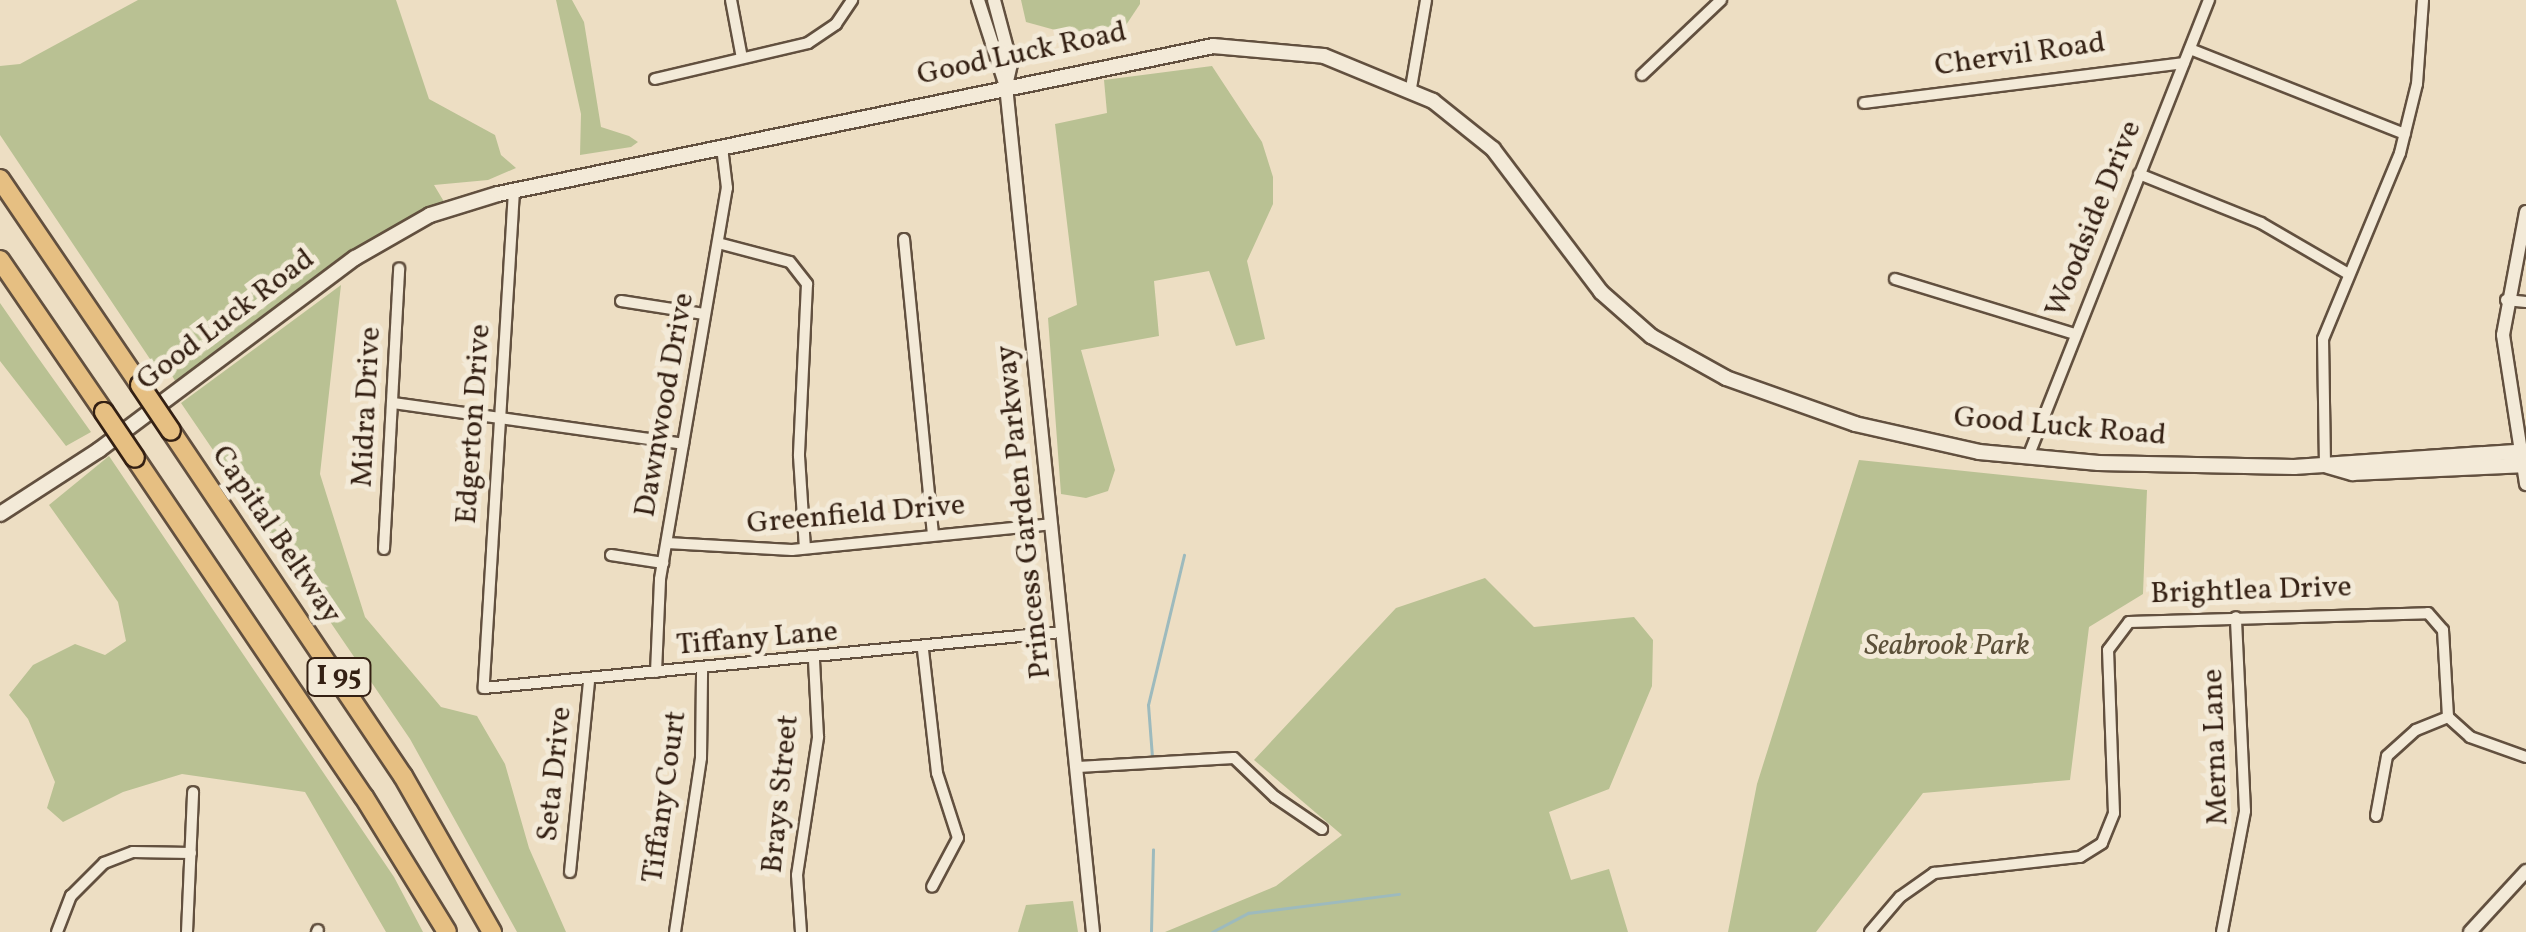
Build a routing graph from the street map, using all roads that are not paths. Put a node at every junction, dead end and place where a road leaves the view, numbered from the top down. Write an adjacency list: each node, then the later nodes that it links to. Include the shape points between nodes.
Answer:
1 (731, 0): 11 (street)
2 (852, 0): 11 (street, via 836,24 808,43)
3 (978, 0): 15 (street)
4 (994, 0): 15 (street, via 1011,64)
5 (1426, 0): 16 (street)
6 (1721, 0): 9 (street)
7 (2208, 0): 10 (street, Woodside Drive)
8 (2424, 0): 18 (street)
9 (1702, 5): 13 (street)
10 (2190, 49): 12 (street, Woodside Drive); 18 (street)
11 (742, 58): 14 (street)
12 (2184, 62): 17 (street, Chervil Road); 20 (street, Woodside Drive)
13 (1642, 75)
14 (655, 78)
15 (1006, 86): 16 (main road, Good Luck Road, via 1145,56 1230,46 1324,56); 19 (main road, Good Luck Road); 43 (street, Princess Garden Parkway)
16 (1411, 88): 38 (main road, Good Luck Road, via 1494,150 1601,292 1674,351 1726,378 1854,424)
17 (1864, 103)
18 (2405, 134): 28 (street, via 2380,214)
19 (722, 147): 22 (main road, Good Luck Road); 25 (street, Dawnwood Drive, via 728,180)
20 (2139, 174): 28 (street, via 2261,223); 34 (street, Woodside Drive)
21 (0, 179): 71 (highway, Capital Beltway / I 95, bridge, via 403,776)
22 (514, 191): 36 (street, Edgerton Drive); 42 (main road, Good Luck Road, via 430,216 380,242 86,460)
23 (2526, 212): 30 (street)
24 (904, 238): 44 (street)
25 (718, 244): 33 (street, Dawnwood Drive); 46 (street, via 790,262 807,284 800,456)
26 (0, 260): 70 (highway, I 95, bridge, via 364,797)
27 (398, 268): 35 (street, Midra Drive)
28 (2347, 273): 40 (street, via 2322,352)
29 (1895, 278): 34 (street)
30 (2505, 300): 32 (street); 39 (street, via 2504,367)
31 (621, 302): 33 (street)
32 (2526, 302)
33 (704, 314): 37 (street, Dawnwood Drive)
34 (2074, 334): 38 (street, Woodside Drive)
35 (393, 403): 36 (street); 47 (street, Midra Drive)
36 (499, 415): 37 (street); 54 (street, Edgerton Drive)
37 (683, 444): 45 (street, Dawnwood Drive)
38 (2028, 457): 40 (main road, Good Luck Road)
39 (2524, 460): 40 (main road, Good Luck Road, via 2353,473); 41 (street)
40 (2325, 466)
41 (2526, 484)
42 (0, 514)
43 (1051, 524): 44 (street, Greenfield Drive); 51 (street, Princess Garden Parkway)
44 (933, 533): 46 (street, Greenfield Drive)
45 (666, 543): 46 (street, Greenfield Drive, via 710,550); 49 (street, Dawnwood Drive)
46 (805, 548)
47 (384, 549)
48 (611, 556): 49 (street)
49 (663, 563): 56 (street, Dawnwood Drive)
50 (2236, 618): 58 (street, Brightlea Drive, via 2428,613 2443,630); 75 (street, Brightlea Drive, via 2137,620 2115,634 2107,669 2114,812 2096,848 2066,859 1934,874 1900,897); 76 (street, Merna Lane, via 2245,811)
51 (1062, 632): 52 (street, Tiffany Lane); 60 (street, Princess Garden Parkway)
52 (923, 650): 53 (street, Tiffany Lane); 67 (street, via 937,773 958,838)
53 (814, 660): 55 (street, Tiffany Lane); 73 (street, Brays Street, via 818,737 797,876)
54 (483, 661): 57 (street, Tiffany Lane, via 488,691)
55 (702, 670): 56 (street, Tiffany Lane); 72 (street, Tiffany Court, via 701,758)
56 (656, 672): 57 (street, Tiffany Lane)
57 (589, 682): 65 (street, Seta Drive)
58 (2448, 717): 59 (street, via 2470,737); 62 (street, via 2416,730 2387,756)
59 (2526, 757)
60 (1078, 768): 63 (street, via 1234,758 1275,798); 74 (street, Princess Garden Parkway)
61 (193, 792): 64 (street)
62 (2376, 816)
63 (1322, 829)
64 (191, 852): 68 (street, via 132,852 104,863 70,896); 69 (street)
65 (570, 872)
66 (2525, 874): 77 (street)
67 (932, 887)
68 (57, 932)
69 (186, 932)
70 (447, 932)
71 (492, 932)
72 (675, 932)
73 (801, 932)
74 (1093, 932)
75 (1870, 932)
76 (2222, 932)
77 (2470, 932)

